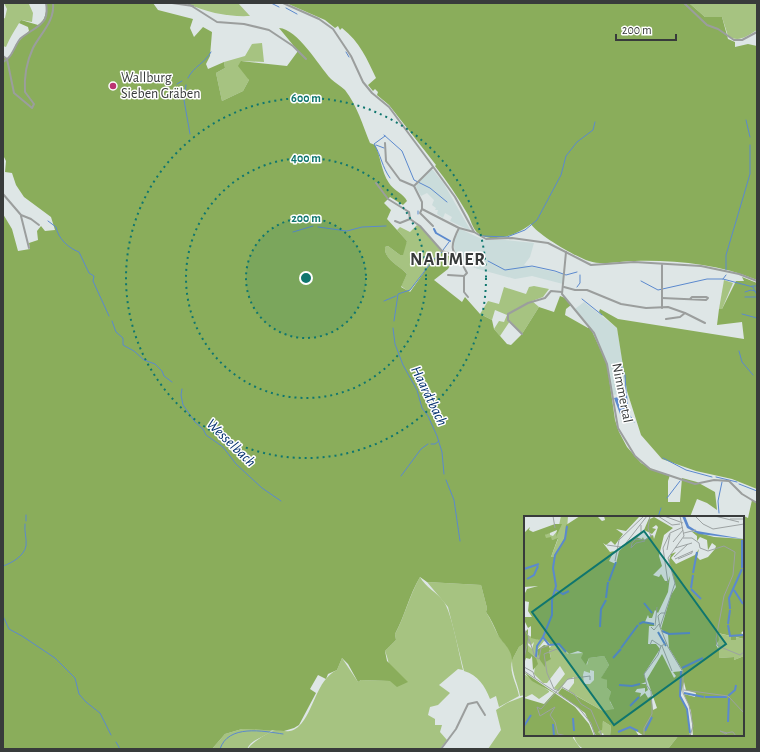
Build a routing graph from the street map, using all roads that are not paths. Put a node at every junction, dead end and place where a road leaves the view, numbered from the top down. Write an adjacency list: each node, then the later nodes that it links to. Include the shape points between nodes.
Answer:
1 (46, 3): 10 (street, via 44,20 22,37)
2 (52, 3): 10 (street, via 50,21 29,58 25,92 34,104 32,108 14,93)
3 (172, 3): 7 (street)
4 (187, 3): 7 (street)
5 (283, 3): 14 (street, via 330,26 351,56 363,82 389,107)
6 (684, 3): 8 (street, via 707,25 734,40 742,40)
7 (193, 6): 11 (street, via 217,22 244,24 278,34)
8 (757, 32)
9 (3, 56): 10 (street)
10 (7, 59): 12 (street)
11 (306, 59)
12 (3, 62)
13 (385, 143): 16 (street, via 386,161 400,180)
14 (434, 167): 16 (street); 25 (street, via 455,197)
15 (376, 183): 20 (street, via 388,199 409,212)
16 (414, 186): 18 (street, via 422,202)
17 (3, 194): 19 (street)
18 (422, 209): 23 (street, via 420,212); 24 (street)
19 (21, 215): 22 (street); 26 (street)
20 (410, 219): 21 (street, via 400,223); 28 (street, via 420,226 442,251)
21 (395, 221)
22 (39, 225)
23 (433, 226)
24 (459, 228): 25 (street); 28 (street, via 452,241)
25 (474, 232): 27 (street, via 486,239 512,238 548,243)
26 (29, 248)
27 (566, 252): 29 (street, via 591,264); 33 (street)
28 (454, 255): 31 (street, via 467,271)
29 (662, 264): 32 (street, via 701,266 739,274); 36 (street)
30 (448, 275): 31 (street)
31 (464, 276): 35 (street, via 464,292)
32 (757, 281)
33 (564, 287): 34 (street); 38 (street, via 587,290 620,304)
34 (562, 292): 42 (street, via 551,291 545,298 528,303 508,314 508,320); 43 (street, Nimmertal, via 594,333 607,364 618,428 635,456 650,469 695,484 714,480 729,481 742,494)
35 (468, 297)
36 (662, 298): 37 (street); 38 (street)
37 (690, 299): 37 (street, via 706,300 708,298 692,297)
38 (662, 308): 39 (street, via 668,307)
39 (684, 313): 40 (street, via 680,317); 41 (street)
40 (666, 319)
41 (706, 323)
42 (522, 334)
43 (757, 503)
44 (485, 715): 45 (street, via 478,702 468,704 456,729)
45 (441, 749)

